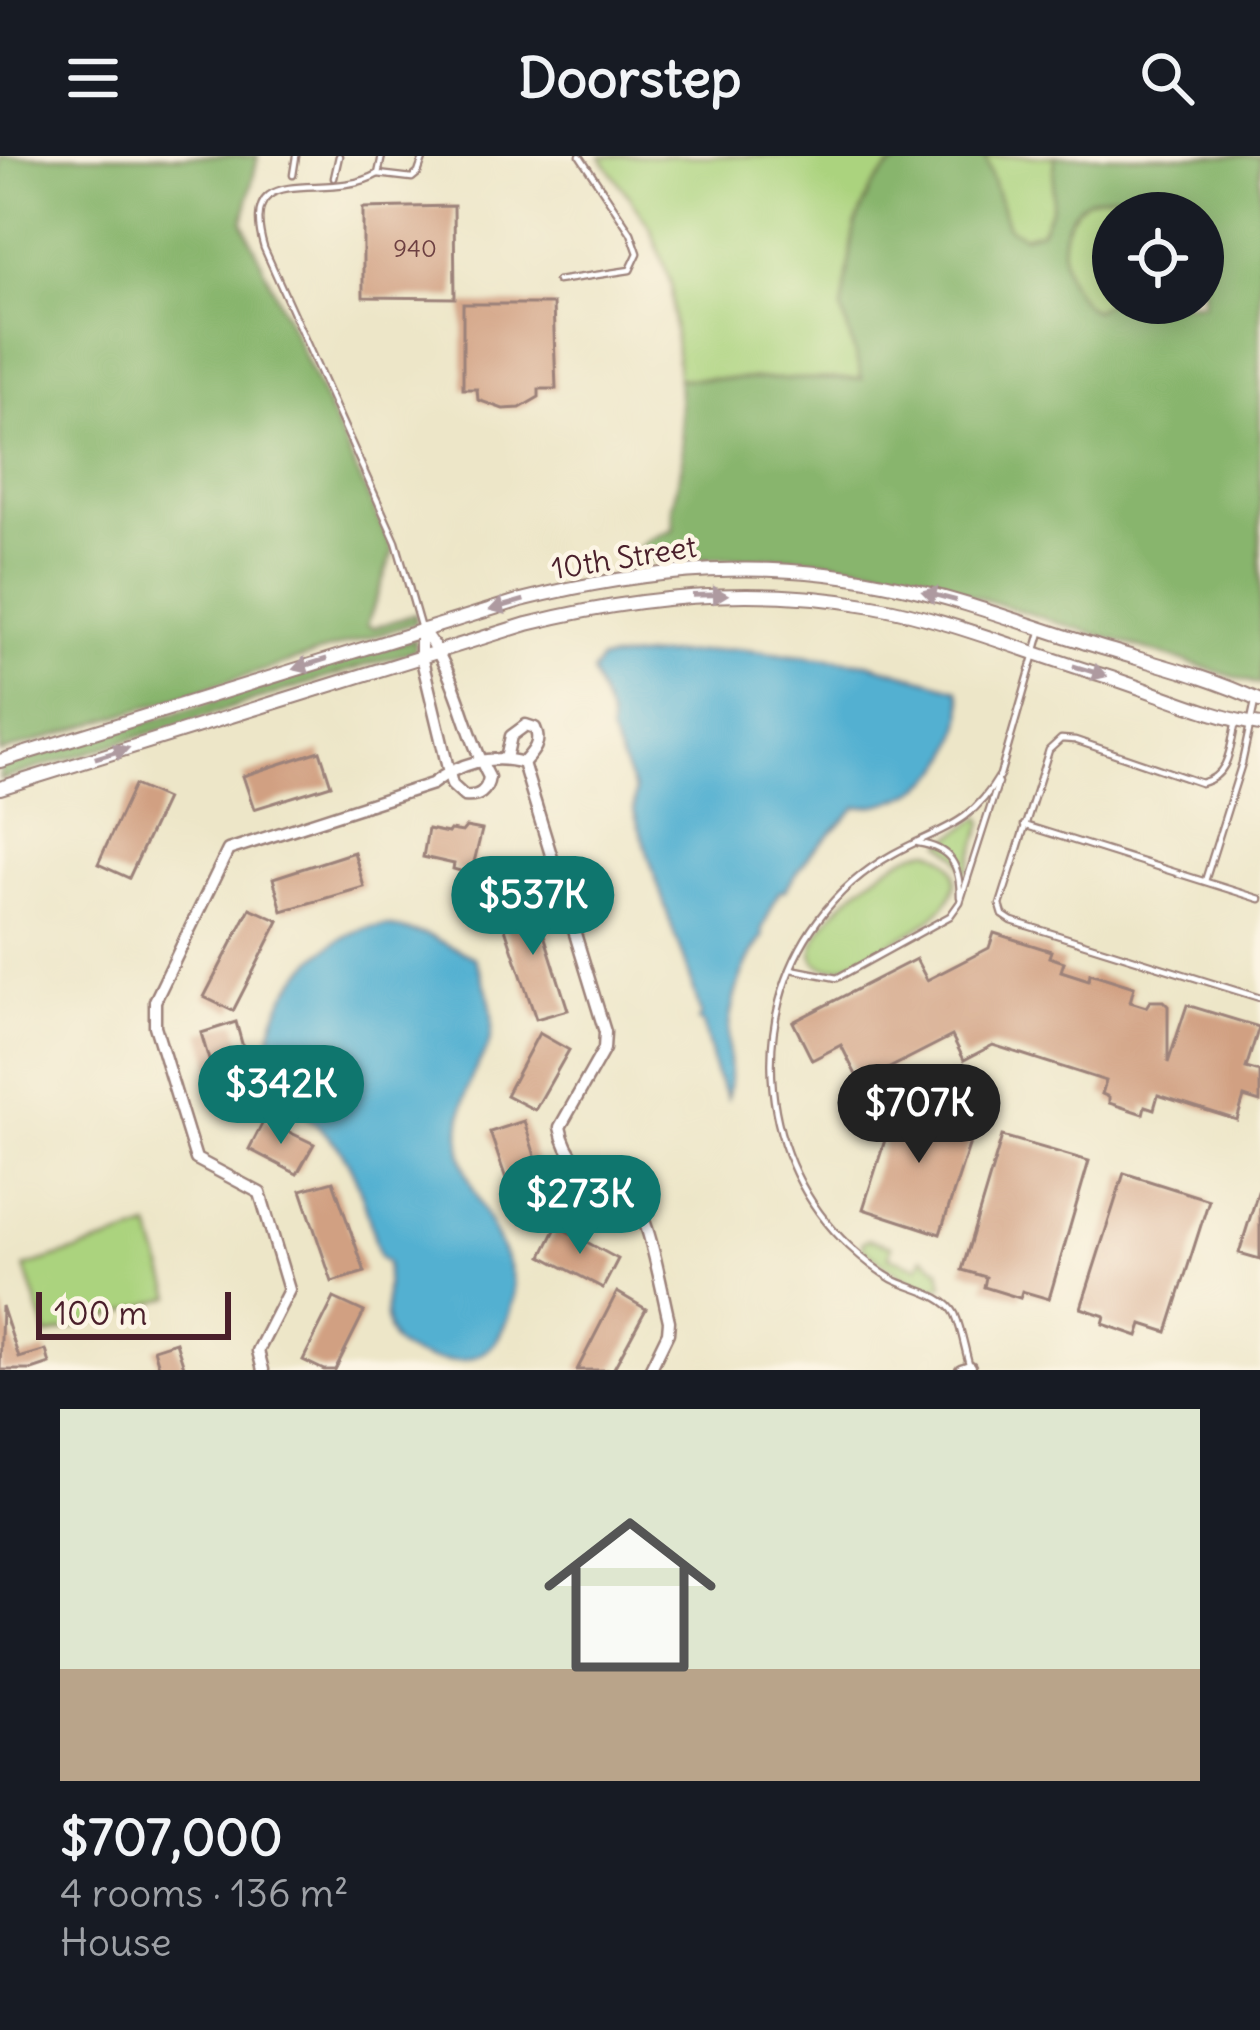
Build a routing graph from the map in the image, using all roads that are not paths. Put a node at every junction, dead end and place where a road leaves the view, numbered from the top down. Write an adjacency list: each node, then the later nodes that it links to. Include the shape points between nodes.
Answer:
1 (296, 156): 9 (lane, via 293,175)
2 (339, 156): 8 (lane)
3 (382, 156): 6 (lane)
4 (424, 156): 6 (lane, via 412,178)
5 (580, 156): 11 (lane, via 638,253 630,270)
6 (378, 174): 8 (lane)
7 (314, 176): 8 (lane)
8 (334, 178)
9 (274, 179)
10 (260, 192): 12 (lane, via 264,248 396,542)
11 (557, 281)
12 (422, 629): 13 (street, 10th Street, one-way to 12, via 897,585 753,568 593,582); 14 (street); 16 (street); 22 (street, 10th Street, one-way to 22)
13 (1042, 629): 15 (lane); 17 (street, 10th Street)
14 (440, 650): 15 (street, 10th Street, one-way to 15, via 594,607 760,595 874,606); 16 (street, 10th Street); 18 (street)
15 (1035, 654): 20 (street, 10th Street, one-way to 20); 26 (lane)
16 (421, 656): 19 (street); 27 (street, 10th Street, one-way to 16)
17 (1258, 700): 20 (lane)
18 (461, 714): 19 (street); 23 (street)
19 (439, 721): 25 (street)
20 (1249, 722): 28 (lane, via 1225,768 1201,783 1061,739 1049,750); 30 (lane)
21 (506, 759): 23 (street); 24 (street); 24 (street, via 511,736 526,725 539,736)
22 (0, 761)
23 (481, 761): 25 (street); 25 (street, via 489,781 476,796 459,793)
24 (523, 764): 37 (street, via 605,1032 604,1049 560,1127 562,1140 577,1166 643,1216 669,1321)
25 (448, 772): 36 (street, via 228,850 155,1001 154,1026 196,1159 260,1193 289,1290 258,1351)
26 (1000, 776): 29 (lane, via 968,817); 32 (lane)
27 (0, 788)
28 (1024, 824): 30 (lane); 34 (lane, via 1001,896 1003,915)
29 (916, 843): 32 (lane, via 954,860); 33 (lane, via 841,895)
30 (1205, 881): 31 (lane)
31 (1260, 899)
32 (960, 902): 33 (lane, via 933,928 843,975)
33 (791, 969): 35 (lane, via 770,1076 794,1170 825,1220 862,1257 954,1312)
34 (1260, 998)
35 (965, 1369)
36 (263, 1370)
37 (650, 1370)

